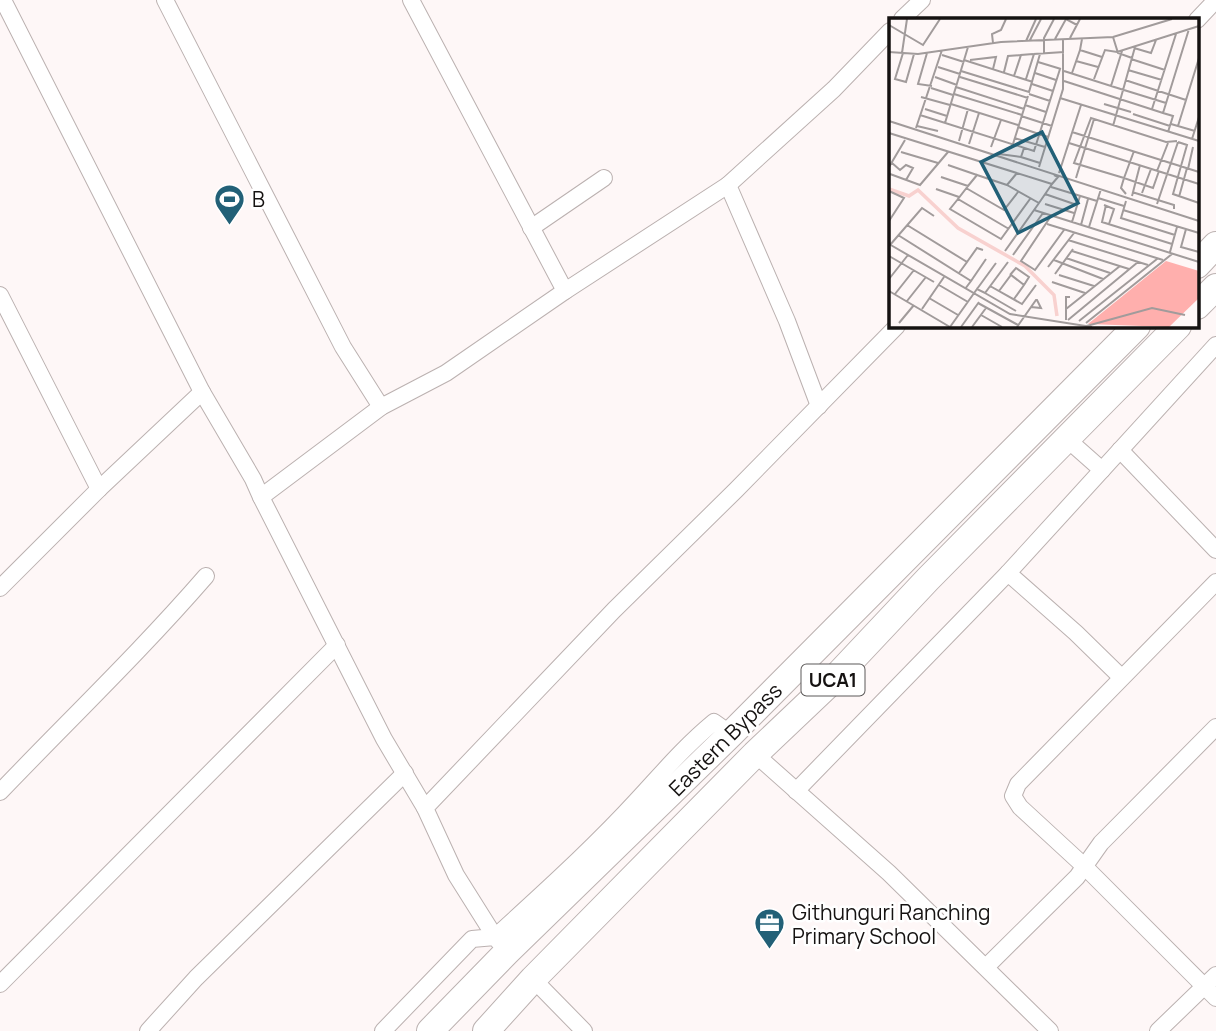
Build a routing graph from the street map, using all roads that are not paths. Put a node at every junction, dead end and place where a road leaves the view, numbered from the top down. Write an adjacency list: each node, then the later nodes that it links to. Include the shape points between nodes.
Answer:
1 (3, 0): 20 (street)
2 (165, 0): 22 (street, via 343,347)
3 (411, 0): 11 (street)
4 (922, 0): 6 (street)
5 (1216, 0): 7 (street)
6 (903, 18)
7 (1198, 19)
8 (889, 33): 10 (street)
9 (604, 178): 11 (street)
10 (729, 185): 14 (street); 21 (street)
11 (531, 228): 14 (street)
12 (1216, 245): 13 (main road)
13 (1198, 264)
14 (565, 291): 22 (street, via 446,373)
15 (0, 295): 26 (street)
16 (896, 327): 21 (street)
17 (1136, 327): 36 (main road, Eastern Bypass)
18 (1177, 327): 23 (main road, Eastern Bypass / UCA1)
19 (1216, 345): 24 (street)
20 (202, 392): 26 (street); 27 (street)
21 (819, 406): 41 (street, via 614,610)
22 (381, 407): 27 (street)
23 (1067, 439): 25 (street); 37 (main road, Eastern Bypass / UCA1)
24 (1121, 450): 25 (street); 28 (street)
25 (1102, 470): 29 (street)
26 (99, 489): 31 (street)
27 (261, 497): 33 (street)
28 (1216, 550)
29 (1008, 573): 34 (street); 39 (street)
30 (206, 576): 40 (street, via 149,641)
31 (2, 582)
32 (1216, 582): 34 (street)
33 (337, 645): 38 (street); 48 (street)
34 (1121, 677): 42 (street, via 1018,784 1013,796)
35 (1216, 727): 42 (street)
36 (731, 734): 43 (main road, Eastern Bypass); 45 (street, via 714,722 703,731)
37 (755, 754): 39 (street); 44 (main road, Eastern Bypass / UCA1)
38 (405, 773): 41 (street); 50 (street)
39 (796, 791): 46 (street)
40 (0, 792)
41 (425, 808): 45 (street, via 456,875)
42 (1083, 865): 46 (street, via 1077,877); 49 (street)
43 (584, 877): 44 (main road); 45 (main road, Eastern Bypass)
44 (609, 904): 47 (main road, Eastern Bypass / UCA1)
45 (501, 945): 51 (street, via 472,939); 52 (main road, Eastern Bypass)
46 (986, 967): 55 (street)
47 (533, 979): 53 (main road, Eastern Bypass / UCA1); 54 (street)
48 (0, 984)
49 (1212, 987): 56 (street)
50 (148, 1031)
51 (383, 1031)
52 (430, 1031)
53 (486, 1031)
54 (584, 1031)
55 (1050, 1031)
56 (1158, 1031)

